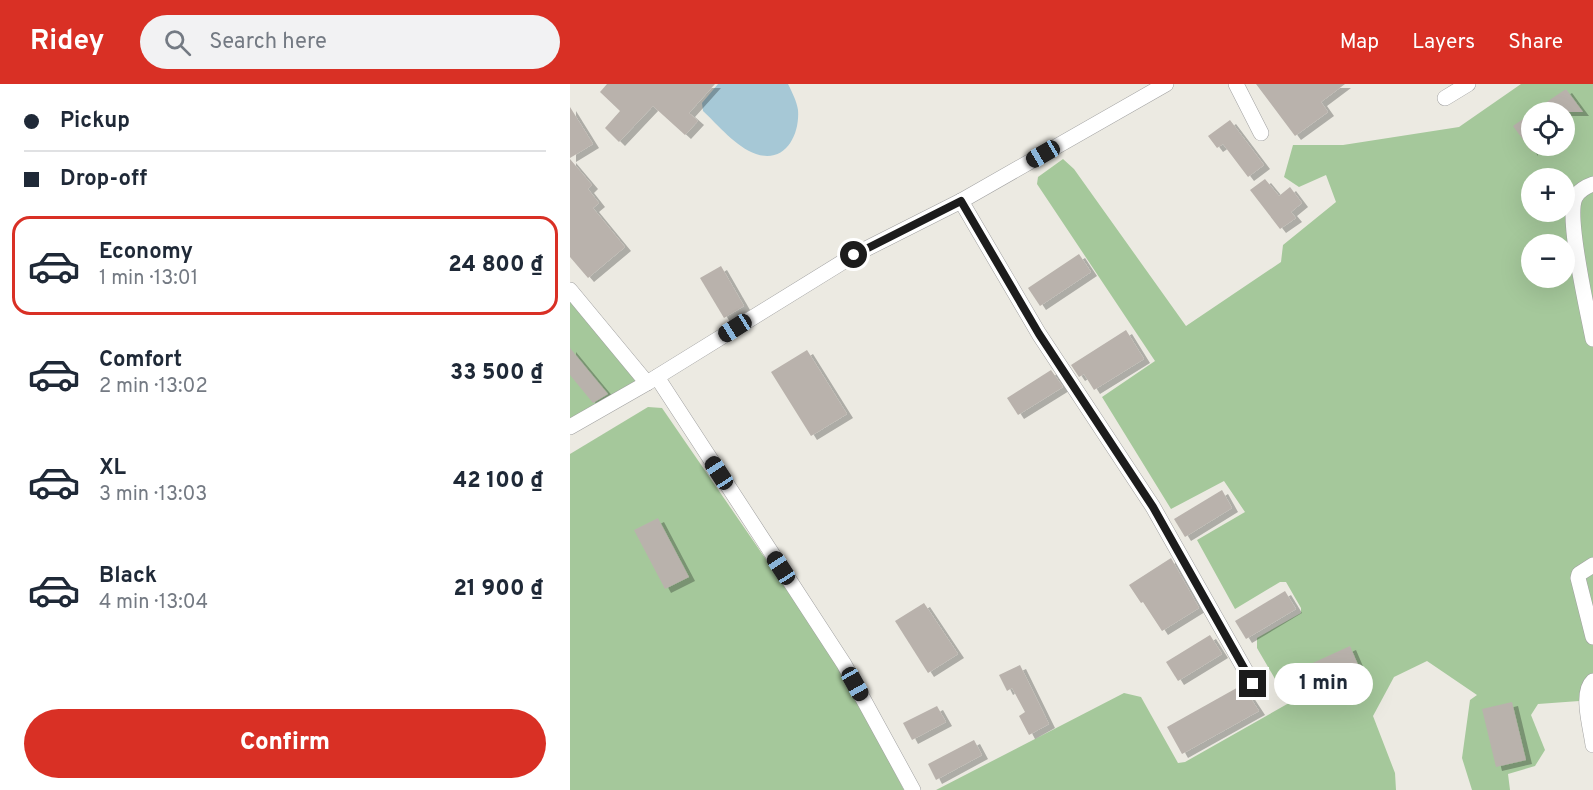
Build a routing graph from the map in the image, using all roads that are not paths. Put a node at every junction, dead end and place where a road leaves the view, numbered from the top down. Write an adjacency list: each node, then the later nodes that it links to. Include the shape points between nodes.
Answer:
1 (1166, 84): 7 (street)
2 (1236, 84): 5 (street)
3 (1468, 84): 4 (street)
4 (1445, 98)
5 (1261, 133)
6 (1593, 184): 9 (street, via 1575,197 1573,212)
7 (961, 201): 10 (street, via 854,255); 15 (street, via 1039,334 1153,507)
8 (570, 290): 10 (street)
9 (1593, 339)
10 (652, 380): 11 (street); 17 (street, via 844,664)
11 (570, 427)
12 (1593, 565): 13 (street, via 1578,578)
13 (1593, 637)
14 (1593, 681): 16 (street, via 1586,699)
15 (1253, 684)
16 (1593, 745)
17 (913, 790)

